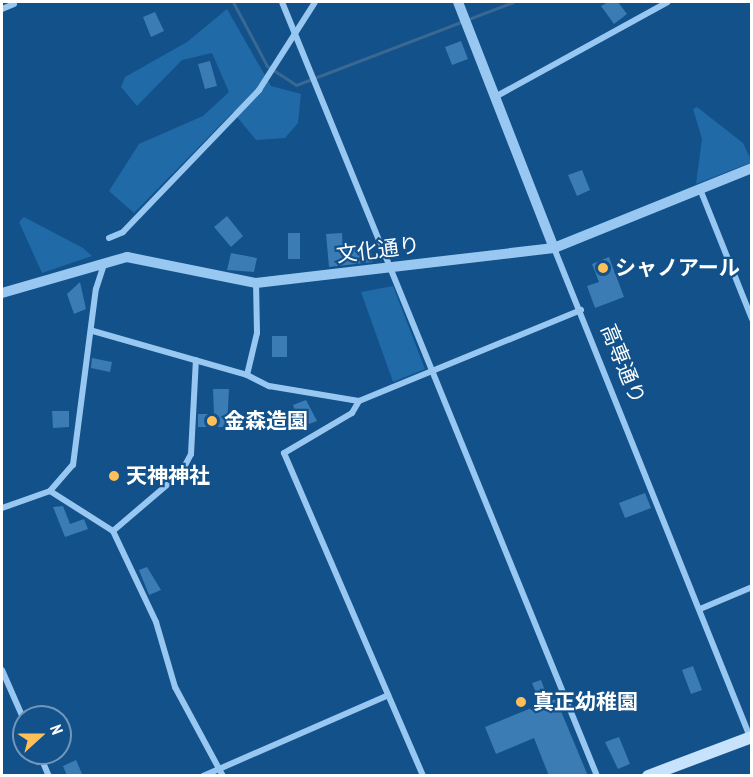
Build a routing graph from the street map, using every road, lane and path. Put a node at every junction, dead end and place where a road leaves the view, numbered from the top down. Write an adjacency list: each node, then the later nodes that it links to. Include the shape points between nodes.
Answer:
1 (282, 2): 7 (street)
2 (315, 2): 7 (street)
3 (458, 2): 8 (street, 高専通り)
4 (668, 2): 8 (street)
5 (14, 4): 6 (street)
6 (2, 9)
7 (295, 32): 11 (street, via 259,90 123,232); 14 (street)
8 (495, 97): 12 (street, 高専通り)
9 (752, 168): 10 (street, 文化通り)
10 (700, 188): 12 (street, 文化通り); 18 (street)
11 (109, 238)
12 (554, 248): 14 (street, 文化通り); 17 (street, 高専通り)
13 (108, 259): 15 (street, 文化通り, via 164,261); 16 (street, 文化通り); 19 (street, via 100,272)
14 (390, 269): 15 (street, 文化通り); 21 (street)
15 (256, 283): 22 (street, via 257,333)
16 (2, 293)
17 (581, 310): 21 (street); 28 (street, 高専通り)
18 (752, 319)
19 (93, 331): 20 (street); 24 (street, via 72,465)
20 (196, 360): 22 (street); 26 (street, via 191,454 181,473)
21 (432, 371): 23 (street); 37 (street)
22 (247, 375): 23 (street, via 268,386)
23 (359, 401): 30 (street, via 352,413 284,453)
24 (50, 491): 25 (street); 26 (street)
25 (2, 508)
26 (113, 531): 33 (street, via 156,622 175,687)
27 (752, 587): 28 (street)
28 (700, 609): 32 (street, 高専通り)
29 (2, 670): 31 (street)
30 (388, 695): 33 (street); 36 (street)
31 (17, 705)
32 (751, 739): 38 (main road)
33 (220, 768): 34 (street); 35 (street)
34 (203, 776)
35 (223, 776)
36 (423, 776)
37 (597, 776)
38 (648, 776)

